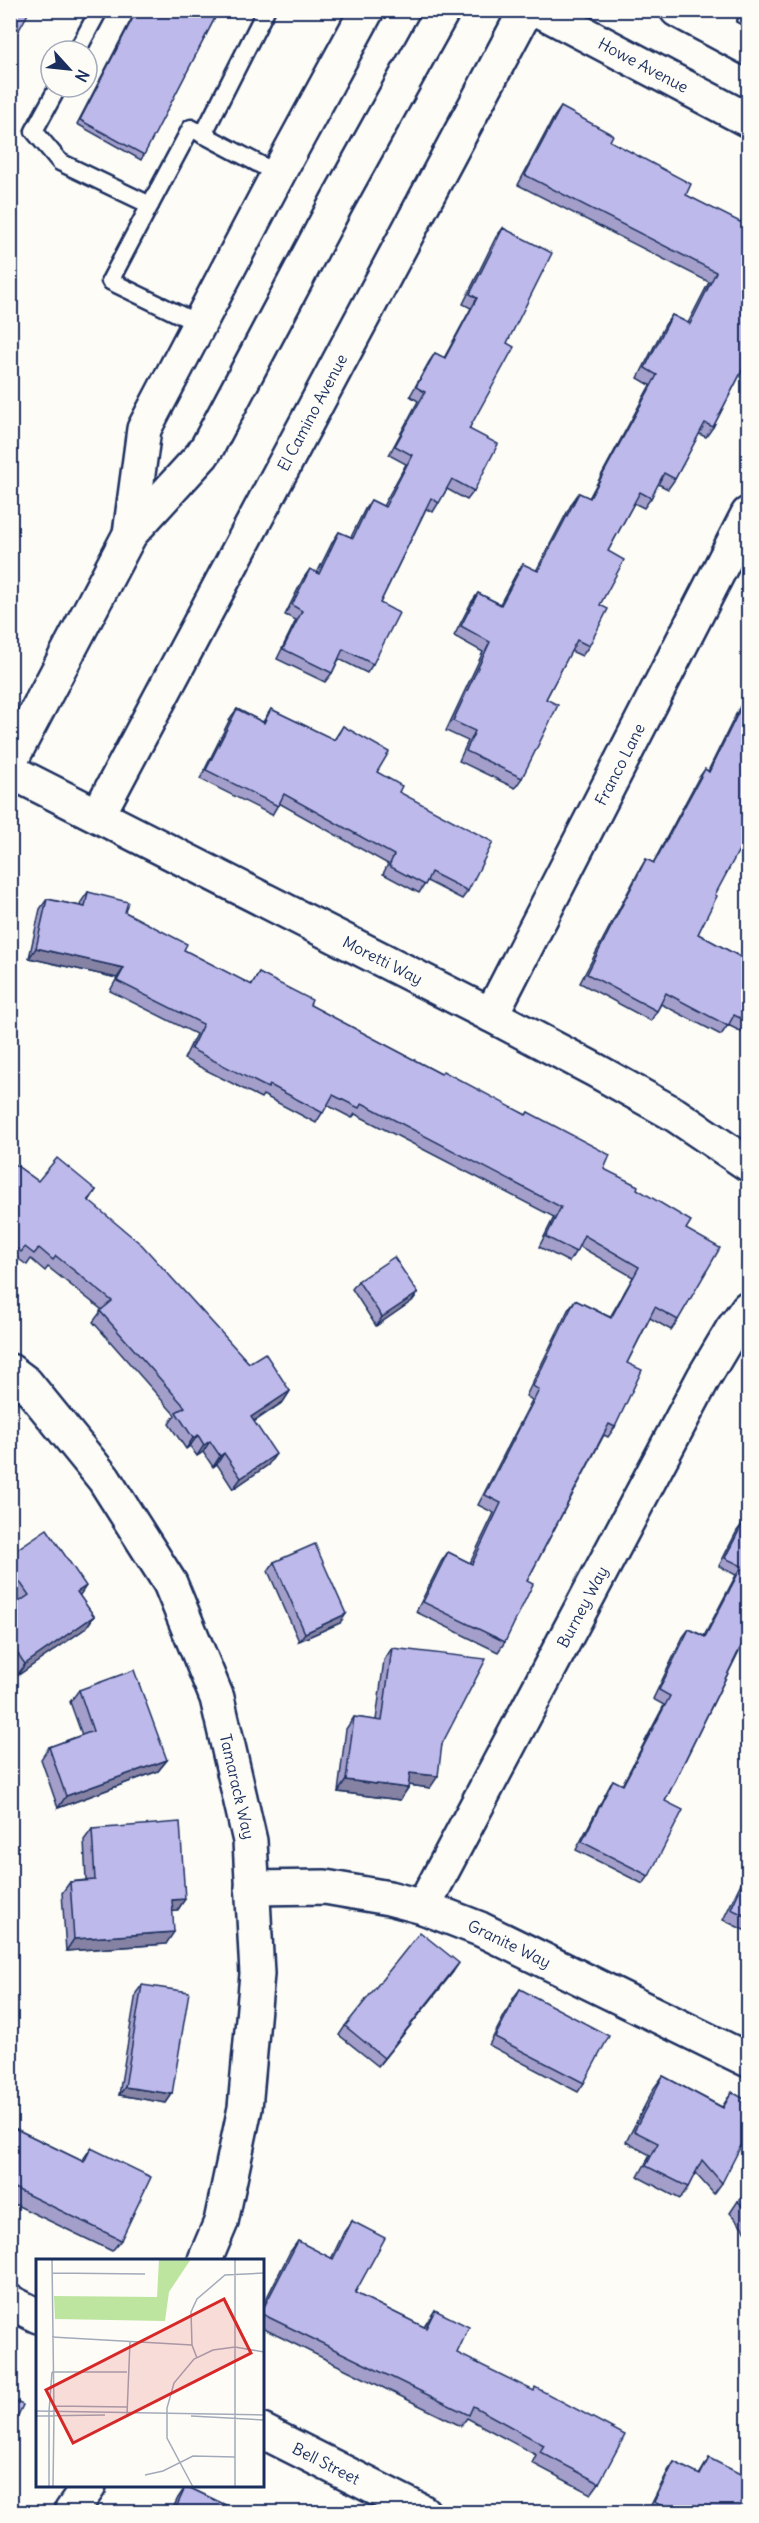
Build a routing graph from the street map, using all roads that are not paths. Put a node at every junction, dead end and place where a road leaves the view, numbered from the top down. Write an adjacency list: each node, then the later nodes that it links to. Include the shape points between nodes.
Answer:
1 (99, 10): 9 (lane)
2 (266, 10): 12 (lane)
3 (367, 10): 13 (street)
4 (443, 10): 17 (street, via 202,455)
5 (526, 10): 21 (street, El Camino Avenue)
6 (539, 10): 11 (street, Howe Avenue)
7 (677, 10): 8 (street)
8 (733, 30)
9 (83, 39)
10 (51, 99): 14 (lane, via 34,131 60,162)
11 (748, 120)
12 (203, 135): 13 (lane); 14 (lane, via 191,128)
13 (278, 174): 15 (street)
14 (150, 205): 15 (lane, via 110,281)
15 (199, 324): 17 (street, via 144,429)
16 (748, 514): 22 (street, Franco Lane)
17 (130, 534): 18 (street)
18 (18, 730): 19 (street)
19 (10, 762)
20 (10, 771): 21 (street, Moretti Way)
21 (98, 815): 22 (street, Moretti Way)
22 (491, 1015): 23 (street, Moretti Way, via 674,1114)
23 (748, 1164)
24 (748, 1308): 27 (street, Burney Way, via 704,1377)
25 (10, 1371): 26 (street, Tamarack Way, via 26,1383 104,1479 170,1583 217,1698 250,1841)
26 (252, 1888): 27 (street, Granite Way, via 325,1887); 29 (street, Tamarack Way, via 257,1974 245,2108 221,2222)
27 (423, 1907): 28 (street, Granite Way, via 480,1929)
28 (748, 2060)
29 (205, 2259)
30 (10, 2302): 31 (street)
31 (36, 2315)
32 (264, 2432): 35 (street, Bell Street)
33 (88, 2487): 34 (street)
34 (71, 2512)
35 (423, 2512)

